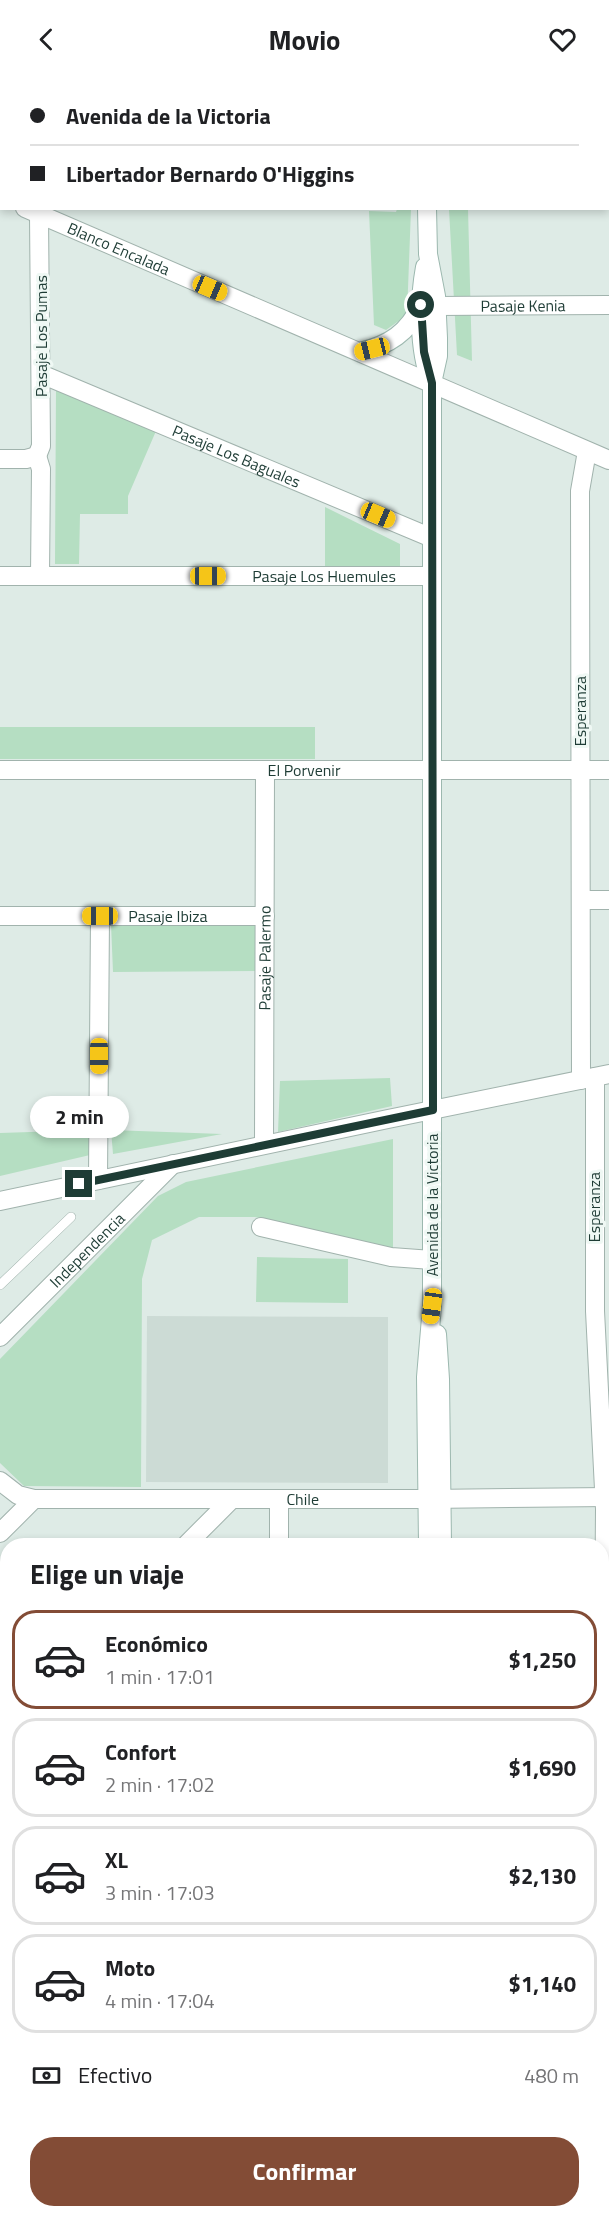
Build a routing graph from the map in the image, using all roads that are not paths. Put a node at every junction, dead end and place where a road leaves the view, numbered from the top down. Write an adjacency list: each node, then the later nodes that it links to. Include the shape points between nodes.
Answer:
1 (427, 210): 3 (street, Avenida de la Victoria)
2 (32, 212): 5 (street, Blanco Encalada); 6 (street, Pasaje Los Pumas)
3 (429, 305): 4 (street, Pasaje Kenia); 5 (street, via 402,334); 7 (street, Avenida de la Victoria, via 424,352)
4 (609, 305)
5 (360, 352): 7 (street, Blanco Encalada)
6 (41, 374): 9 (street, Pasaje Los Pumas, via 41,446); 12 (street, Pasaje Los Baguales)
7 (432, 383): 8 (street, Blanco Encalada); 12 (street, Avenida de la Victoria)
8 (587, 451): 11 (street, Blanco Encalada); 19 (street, Esperanza, via 580,491)
9 (37, 456): 10 (street); 14 (street, Pasaje Los Pumas, via 41,469)
10 (0, 459)
11 (609, 460)
12 (432, 538): 15 (street, Avenida de la Victoria)
13 (0, 576): 14 (street, Pasaje Los Huemules)
14 (40, 576): 15 (street, Pasaje Los Huemules)
15 (432, 576): 18 (street, Avenida de la Victoria)
16 (0, 770): 17 (street, El Porvenir)
17 (265, 770): 18 (street, El Porvenir); 25 (street, Pasaje Palermo)
18 (432, 770): 19 (street, El Porvenir); 27 (street, Avenida de la Victoria)
19 (580, 770): 20 (street, El Porvenir); 21 (street, Esperanza)
20 (609, 770)
21 (581, 900): 22 (street); 26 (street, Esperanza)
22 (609, 900)
23 (0, 916): 24 (street, Pasaje Ibiza)
24 (100, 916): 25 (street, Pasaje Ibiza); 30 (street)
25 (265, 916): 28 (street, Pasaje Palermo)
26 (595, 1077): 27 (street); 38 (street, Esperanza, via 596,1331)
27 (433, 1110): 28 (street); 34 (street, Avenida de la Victoria)
28 (264, 1144): 29 (street)
29 (173, 1164): 30 (street); 36 (street, Independencia)
30 (98, 1180): 31 (street)
31 (0, 1201)
32 (70, 1217): 35 (lane)
33 (261, 1227): 34 (street, via 391,1257)
34 (432, 1260): 39 (street, Avenida de la Victoria, via 426,1377)
35 (0, 1285)
36 (0, 1337)
37 (0, 1481): 40 (street, Chile, via 18,1495)
38 (607, 1497): 39 (street, Chile); 48 (street, Esperanza)
39 (435, 1498): 42 (street, Chile); 46 (street, Avenida de la Victoria); 47 (street, Avenida de la Victoria)
40 (34, 1499): 41 (street, Chile); 43 (street)
41 (232, 1499): 42 (street, Chile); 44 (street)
42 (279, 1499): 45 (street)
43 (0, 1533)
44 (193, 1538)
45 (279, 1538)
46 (429, 1538)
47 (441, 1538)
48 (606, 1538)
49 (609, 2008): 50 (street, Esperanza)
50 (609, 2020)

